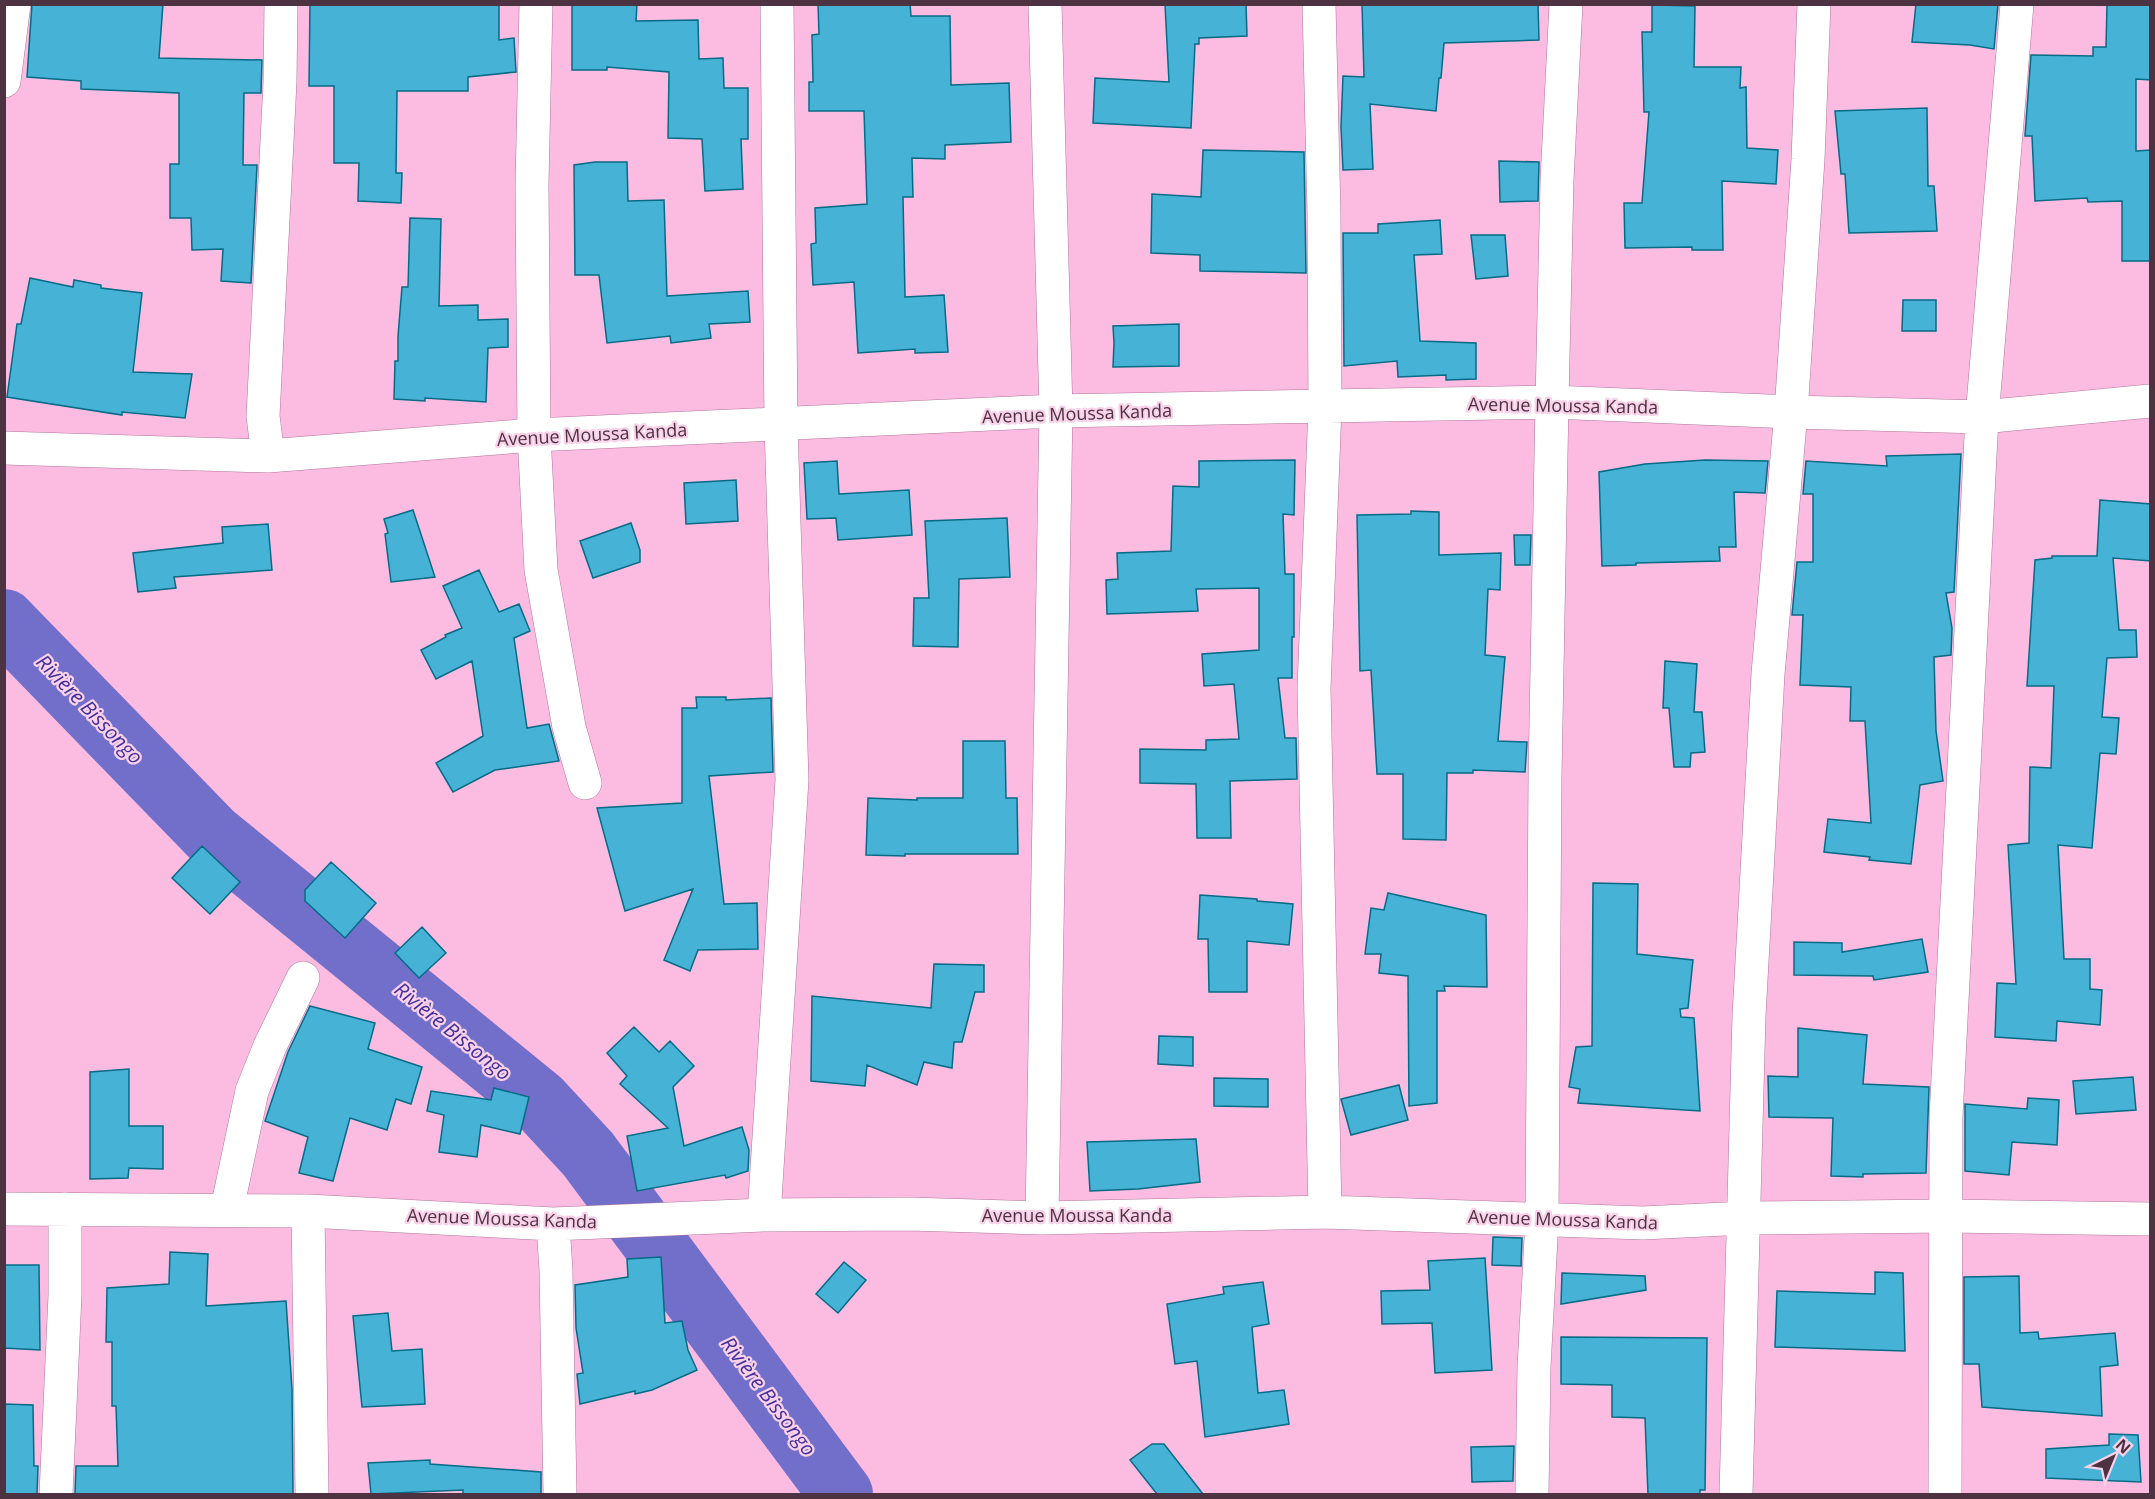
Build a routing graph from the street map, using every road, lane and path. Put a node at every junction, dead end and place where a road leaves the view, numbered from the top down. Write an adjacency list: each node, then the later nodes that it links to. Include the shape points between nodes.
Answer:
1 (14, 4): 10 (street)
2 (281, 4): 20 (street, via 263,416)
3 (536, 4): 18 (street, via 532,184)
4 (777, 4): 17 (street)
5 (1045, 4): 14 (street)
6 (1318, 4): 13 (street, via 1324,202)
7 (1566, 4): 12 (street)
8 (1814, 4): 15 (street)
9 (2018, 4): 16 (street)
10 (4, 81)
11 (2151, 401): 16 (street, Avenue Moussa Kanda)
12 (1552, 402): 13 (street, Avenue Moussa Kanda); 15 (street, Avenue Moussa Kanda); 33 (street)
13 (1324, 407): 14 (street, Avenue Moussa Kanda); 27 (street, via 1314,688)
14 (1056, 411): 17 (street, Avenue Moussa Kanda); 30 (street)
15 (1791, 412): 16 (street, Avenue Moussa Kanda); 31 (street, via 1768,674 1749,1016)
16 (1982, 417): 29 (street, via 1946,1117)
17 (781, 425): 18 (street, Avenue Moussa Kanda); 28 (street, via 792,780)
18 (534, 435): 20 (street, Avenue Moussa Kanda); 21 (street, via 541,570 569,727)
19 (4, 447): 20 (street, Avenue Moussa Kanda)
20 (268, 456)
21 (585, 783)
22 (303, 978): 25 (street, via 252,1091)
23 (4, 1209): 24 (street, Avenue Moussa Kanda)
24 (65, 1209): 25 (street, Avenue Moussa Kanda); 35 (street)
25 (227, 1209): 26 (street, Avenue Moussa Kanda)
26 (309, 1211): 34 (street, Avenue Moussa Kanda); 36 (street)
27 (1325, 1212): 30 (street, Avenue Moussa Kanda); 33 (street, Avenue Moussa Kanda)
28 (764, 1215): 30 (street, Avenue Moussa Kanda); 34 (street, Avenue Moussa Kanda)
29 (1947, 1216): 31 (street, Avenue Moussa Kanda); 32 (street, Avenue Moussa Kanda); 40 (street)
30 (1042, 1218)
31 (1745, 1218): 33 (street, Avenue Moussa Kanda, via 1643,1223); 39 (street)
32 (2151, 1219)
33 (1542, 1221): 38 (street)
34 (553, 1224): 37 (street)
35 (56, 1494)
36 (312, 1494)
37 (560, 1494)
38 (1532, 1494)
39 (1736, 1494)
40 (1945, 1494)

